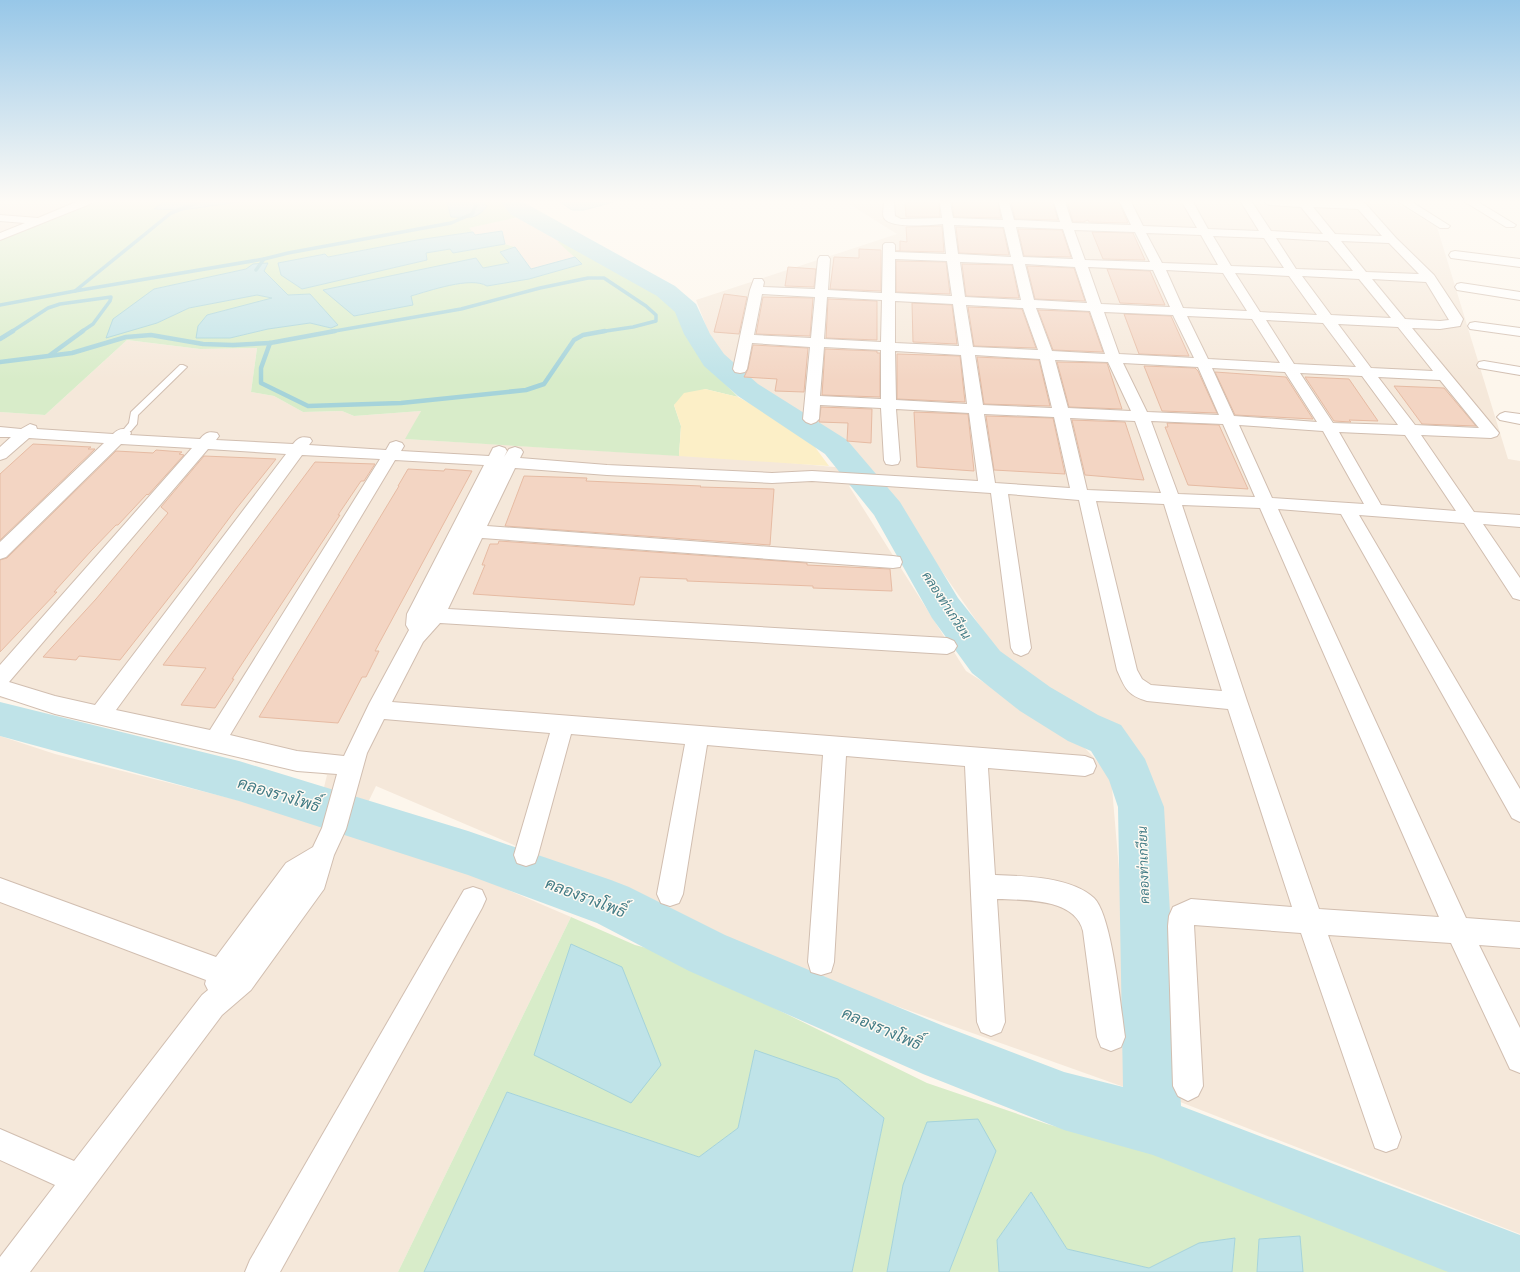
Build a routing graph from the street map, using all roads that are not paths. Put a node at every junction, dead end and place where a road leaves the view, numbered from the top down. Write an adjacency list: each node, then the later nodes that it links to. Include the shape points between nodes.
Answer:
1 (824, 261): 20 (street)
2 (889, 261): 21 (street)
3 (954, 261): 23 (street)
4 (1018, 261): 24 (street)
5 (1039, 261): 13 (street)
6 (1155, 261): 14 (street)
7 (1222, 261): 15 (street)
8 (1285, 261): 16 (street)
9 (1351, 261): 17 (street)
10 (1413, 261): 18 (street)
11 (1507, 261): 12 (street)
12 (1520, 263)
13 (1080, 264): 14 (street); 25 (street)
14 (1158, 267): 15 (street); 26 (street)
15 (1227, 270): 16 (street); 27 (street)
16 (1293, 273): 17 (street); 28 (street)
17 (1362, 275): 18 (street); 29 (street)
18 (1430, 278): 29 (street, via 1456,319 1455,323 1440,325)
19 (1461, 288): 22 (street)
20 (821, 294): 21 (street); 32 (street, via 757,286); 33 (street)
21 (889, 296): 23 (street); 34 (street)
22 (1520, 296)
23 (958, 300): 24 (street); 35 (street)
24 (1028, 303): 25 (street); 36 (street)
25 (1095, 306): 26 (street); 37 (street)
26 (1178, 311): 27 (street); 38 (street)
27 (1256, 315): 28 (street); 41 (street)
28 (1326, 318): 29 (street); 43 (street)
29 (1402, 322): 45 (street)
30 (1474, 326): 31 (street)
31 (1520, 332)
32 (746, 339): 33 (street); 42 (street)
33 (817, 343): 34 (street); 46 (street)
34 (888, 346): 35 (street); 47 (street)
35 (967, 351): 36 (street); 48 (street)
36 (1046, 354): 37 (street); 49 (street)
37 (1113, 358): 38 (street); 50 (street)
38 (1203, 363): 41 (street); 52 (street)
39 (1484, 365): 44 (street)
40 (182, 367): 58 (lane, via 134,414 133,424)
41 (1291, 368): 43 (street); 55 (street)
42 (740, 369)
43 (1365, 371): 45 (street); 56 (street)
44 (1520, 371)
45 (1445, 376): 56 (street, via 1491,432)
46 (813, 400): 47 (street); 51 (street)
47 (888, 404): 48 (street); 65 (street)
48 (976, 409): 49 (street); 66 (street)
49 (1062, 412): 50 (street); 67 (street)
50 (1141, 416): 52 (street); 68 (street)
51 (811, 419)
52 (1229, 420): 55 (street); 69 (street)
53 (0, 421): 54 (street)
54 (37, 423): 58 (street); 59 (street)
55 (1328, 427): 56 (street); 71 (street)
56 (1410, 430): 72 (street)
57 (0, 432): 59 (street)
58 (123, 433): 59 (street); 60 (street); 75 (street)
59 (24, 434): 63 (street)
60 (209, 439): 61 (street); 81 (street)
61 (302, 444): 62 (street); 85 (street)
62 (395, 450): 64 (street); 88 (street)
63 (0, 455)
64 (504, 456): 66 (street, via 730,470 772,478 812,476); 74 (street)
65 (892, 460)
66 (993, 488): 67 (street); 80 (street)
67 (1083, 495): 68 (street); 83 (street, via 1127,670 1134,685 1147,693)
68 (1171, 498): 69 (street); 83 (street)
69 (1268, 503): 70 (street); 100 (street)
70 (1347, 509): 71 (street); 93 (street)
71 (1376, 511): 72 (street)
72 (1468, 516): 73 (street); 77 (street)
73 (1520, 521)
74 (467, 531): 76 (street); 78 (street)
75 (0, 553)
76 (893, 562)
77 (1520, 593)
78 (426, 614): 79 (street); 84 (street)
79 (947, 646)
80 (1020, 648)
81 (0, 679)
82 (0, 688): 85 (street, via 55,705)
83 (1236, 701): 99 (street)
84 (377, 710): 86 (street); 92 (street)
85 (100, 715): 88 (street)
86 (563, 724): 87 (street); 94 (street)
87 (698, 735): 89 (street); 97 (street)
88 (215, 741): 92 (street)
89 (835, 746): 90 (street); 102 (street)
90 (976, 758): 91 (street); 95 (street)
91 (1085, 766)
92 (350, 771): 103 (street, via 334,829 322,855 315,881)
93 (1520, 811)
94 (526, 855)
95 (984, 886): 104 (street); 105 (street, via 1059,893 1086,907 1096,931)
96 (0, 890): 103 (street)
97 (670, 894)
98 (473, 899): 112 (street)
99 (1310, 922): 100 (street); 107 (street, via 1191,912 1182,916); 108 (street)
100 (1458, 930): 101 (street); 106 (street)
101 (1520, 935)
102 (821, 962)
103 (232, 976): 110 (street)
104 (991, 1022)
105 (1112, 1037)
106 (1520, 1059)
107 (1188, 1086)
108 (1386, 1137)
109 (0, 1144): 110 (street)
110 (79, 1180): 111 (street)
111 (9, 1272)
112 (262, 1272)

